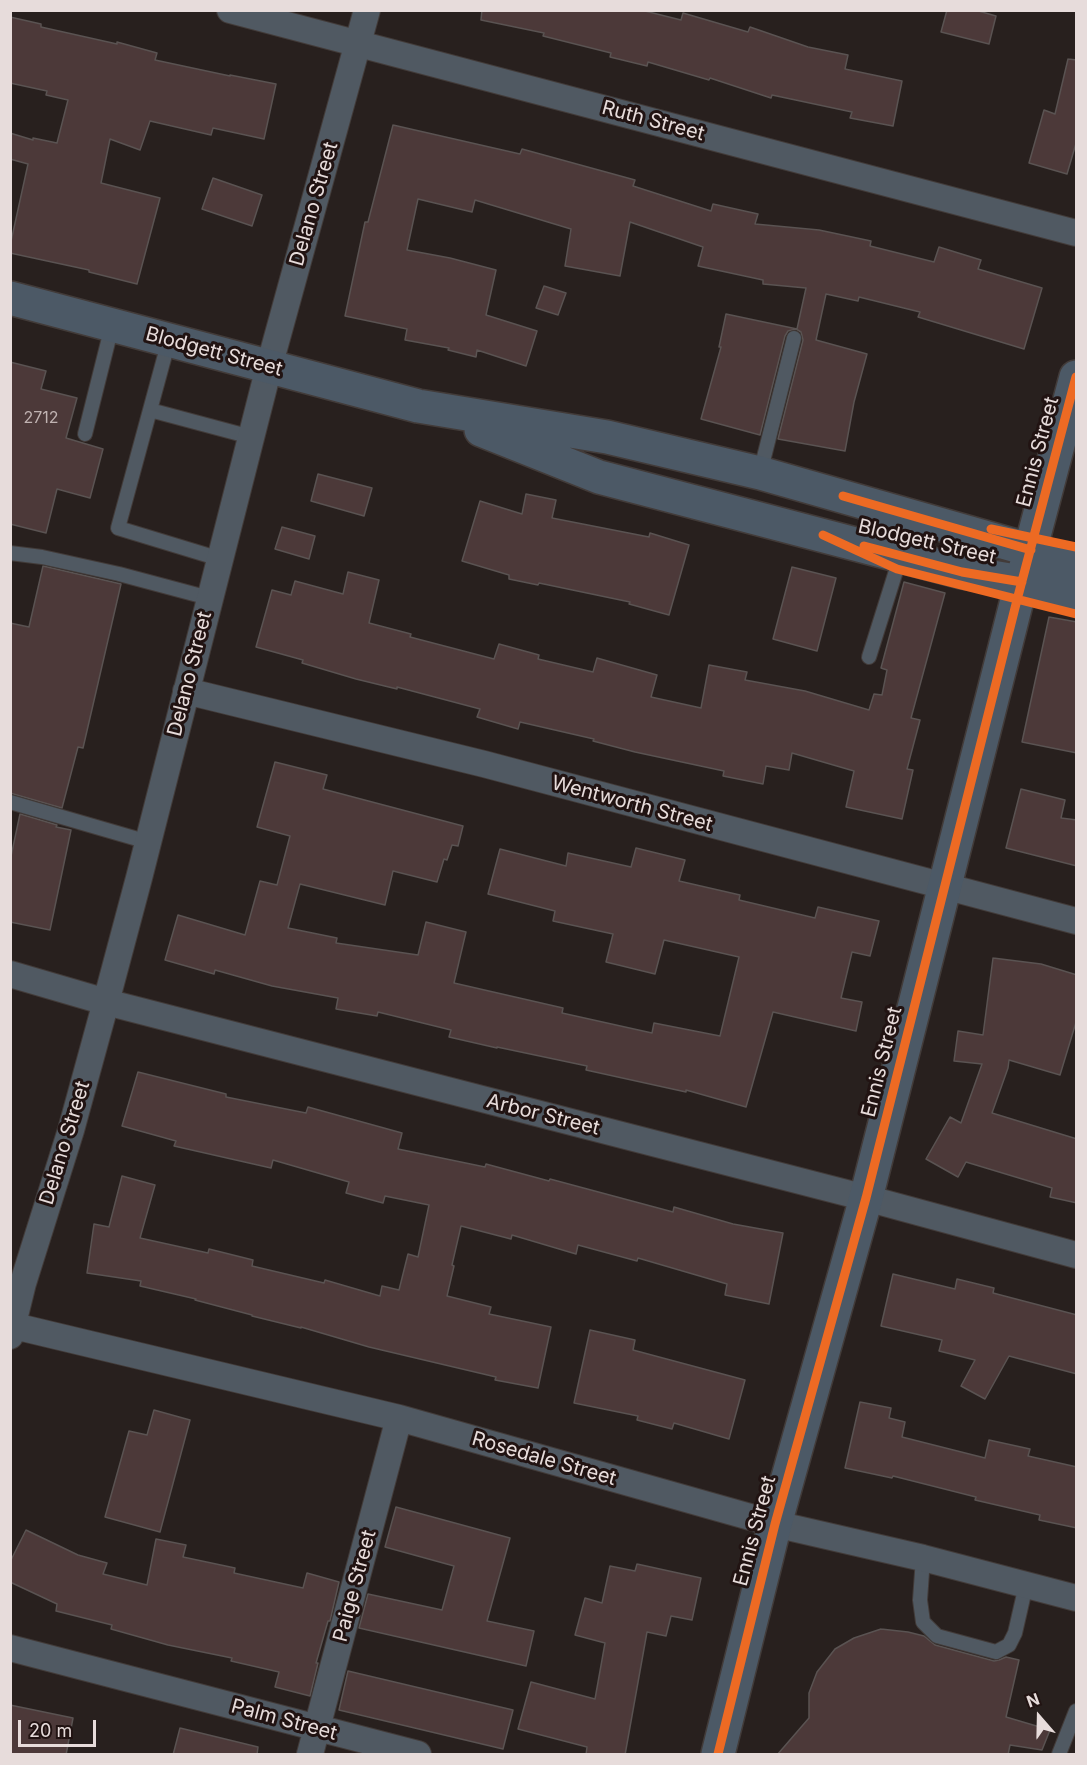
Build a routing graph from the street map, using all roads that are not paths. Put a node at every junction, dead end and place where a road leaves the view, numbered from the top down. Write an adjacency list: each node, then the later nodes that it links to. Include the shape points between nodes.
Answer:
1 (230, 10): 3 (street, Ruth Street)
2 (367, 10): 3 (street, Delano Street)
3 (359, 44): 4 (street, Ruth Street); 9 (street, Delano Street)
4 (1077, 233)
5 (10, 298): 6 (main road, Blodgett Street)
6 (112, 325): 8 (main road, Blodgett Street); 13 (lane)
7 (794, 338): 15 (lane)
8 (169, 340): 9 (main road, Blodgett Street); 12 (lane)
9 (269, 367): 11 (main road, Blodgett Street); 14 (street, Delano Street)
10 (1077, 377): 16 (main road, Ennis Street)
11 (418, 406): 15 (main road, Blodgett Street, via 607,437); 18 (main road, Blodgett Street, via 600,477)
12 (150, 410): 14 (lane); 19 (lane, via 118,528)
13 (85, 434)
14 (251, 437): 19 (street, Delano Street)
15 (760, 473): 16 (main road, Blodgett Street)
16 (1031, 550): 20 (main road, Blodgett Street); 21 (main road, Ennis Street)
17 (10, 553): 23 (lane, via 119,574)
18 (901, 555): 21 (main road, Blodgett Street, via 962,572); 24 (lane)
19 (220, 559): 23 (street, Delano Street)
20 (1077, 563)
21 (1022, 582): 22 (main road, Blodgett Street); 28 (main road, Ennis Street)
22 (1077, 596)
23 (209, 598): 25 (street, Delano Street)
24 (868, 657)
25 (186, 692): 27 (street, Delano Street); 28 (street, Wentworth Street, via 484,764)
26 (10, 802): 27 (lane)
27 (148, 842): 31 (street, Delano Street)
28 (945, 887): 29 (street, Wentworth Street); 32 (main road, Ennis Street)
29 (1077, 921)
30 (10, 974): 31 (street, Arbor Street)
31 (106, 1002): 32 (street, Arbor Street); 34 (street, Delano Street)
32 (866, 1198): 33 (street, Arbor Street); 36 (main road, Ennis Street)
33 (1077, 1255)
34 (11, 1329): 35 (street, Rosedale Street)
35 (399, 1418): 36 (street, Rosedale Street); 42 (street, Paige Street)
36 (775, 1524): 37 (street, Rosedale Street); 45 (main road, Ennis Street)
37 (923, 1558): 38 (street, Rosedale Street); 38 (lane, via 923,1622 937,1636 996,1652 1008,1645 1015,1633)
38 (1026, 1585): 39 (street, Rosedale Street)
39 (1077, 1598)
40 (10, 1648): 42 (street, Palm Street)
41 (1077, 1711): 46 (lane)
42 (317, 1729): 43 (street, Paige Street); 44 (street, Palm Street)
43 (310, 1755)
44 (418, 1755)
45 (718, 1755)
46 (1059, 1755)

